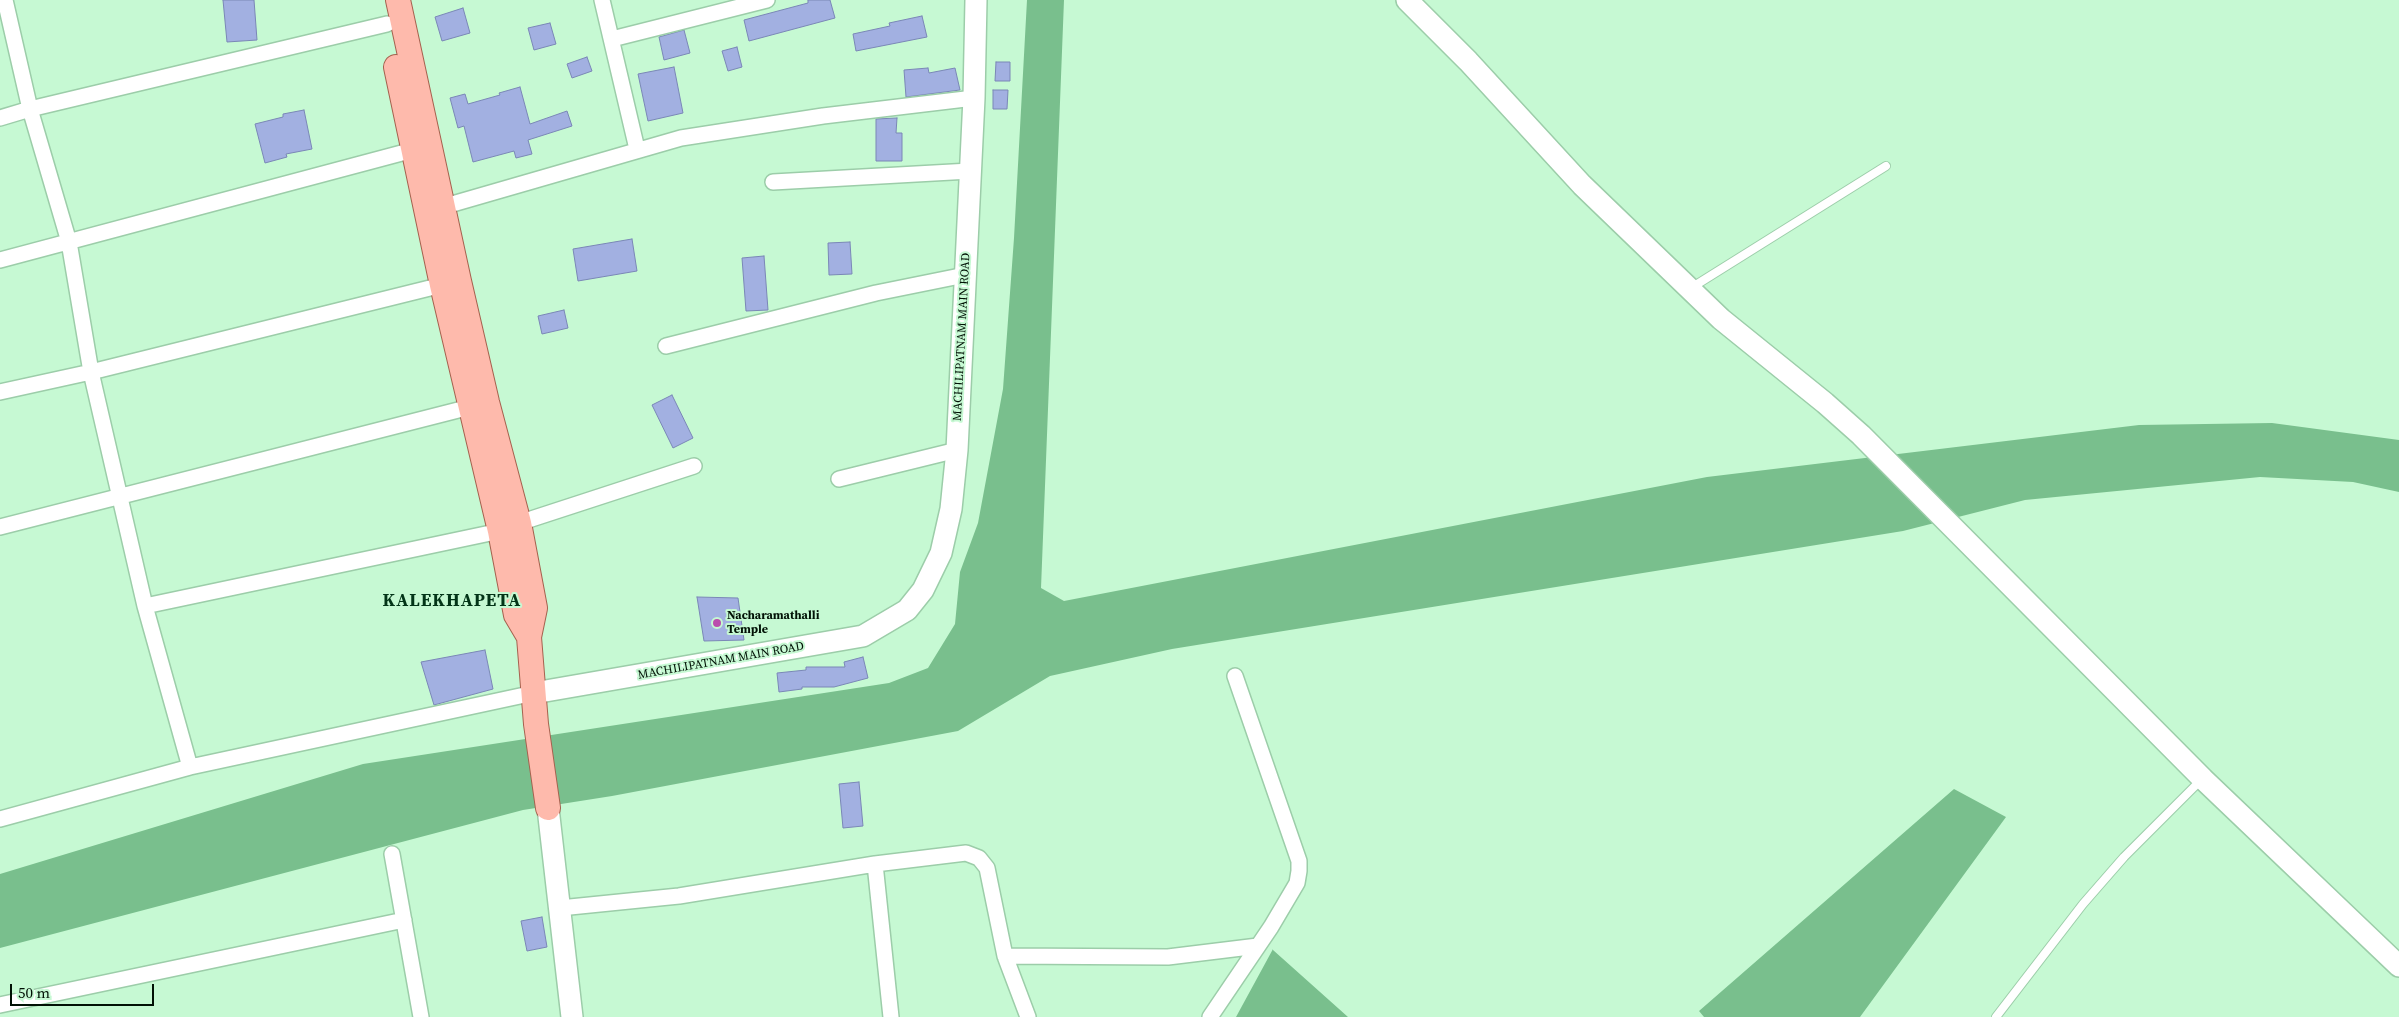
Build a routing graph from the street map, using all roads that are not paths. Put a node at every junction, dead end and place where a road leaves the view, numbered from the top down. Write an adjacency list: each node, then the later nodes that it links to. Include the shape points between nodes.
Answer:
1 (5, 0): 11 (street)
2 (382, 0): 8 (main road)
3 (398, 0): 18 (main road)
4 (602, 0): 9 (street)
5 (767, 0): 9 (street)
6 (976, 0): 10 (main road, MACHILIPATNAM MAIN ROAD)
7 (1407, 0): 23 (main road, via 1582,185)
8 (387, 24): 11 (street); 14 (main road)
9 (612, 39): 13 (street)
10 (974, 98): 13 (street, via 726,130); 16 (main road, MACHILIPATNAM MAIN ROAD)
11 (30, 109): 12 (street); 19 (street)
12 (0, 118)
13 (636, 149): 18 (street)
14 (413, 150): 19 (street); 22 (main road)
15 (1886, 166): 23 (lane)
16 (970, 171): 17 (street); 21 (main road, MACHILIPATNAM MAIN ROAD)
17 (773, 182)
18 (442, 207): 33 (main road, via 487,402)
19 (69, 242): 20 (street); 25 (street)
20 (0, 260)
21 (965, 275): 24 (street, via 876,293); 28 (main road, MACHILIPATNAM MAIN ROAD)
22 (442, 284): 25 (street); 27 (main road)
23 (1690, 289): 38 (main road, via 1721,319 1861,434)
24 (666, 346)
25 (91, 372): 26 (street); 31 (street)
26 (0, 392)
27 (470, 407): 31 (street); 33 (main road)
28 (957, 450): 30 (street); 36 (main road, MACHILIPATNAM MAIN ROAD, via 952,509 941,554 907,610 863,636)
29 (694, 466): 33 (street)
30 (839, 479)
31 (120, 496): 32 (street); 34 (street)
32 (0, 527)
33 (510, 527): 34 (street); 36 (main road, via 516,615 529,637)
34 (145, 606): 37 (street)
35 (1234, 676): 45 (street, via 1298,861 1297,883)
36 (534, 692): 37 (street); 39 (main road)
37 (190, 767): 40 (street)
38 (2203, 778): 47 (main road); 54 (lane, via 2124,856 2082,904)
39 (548, 808): 43 (main road)
40 (0, 819)
41 (392, 854): 44 (street)
42 (875, 864): 43 (street, via 678,896); 46 (street, via 966,853 979,858 987,868); 51 (street)
43 (560, 908): 50 (main road)
44 (404, 920): 48 (street); 49 (street)
45 (1258, 946): 46 (street, via 1168,957); 53 (street)
46 (1005, 956): 52 (street)
47 (2399, 966)
48 (0, 1005)
49 (421, 1017)
50 (572, 1017)
51 (891, 1017)
52 (1028, 1017)
53 (1210, 1017)
54 (1996, 1017)

